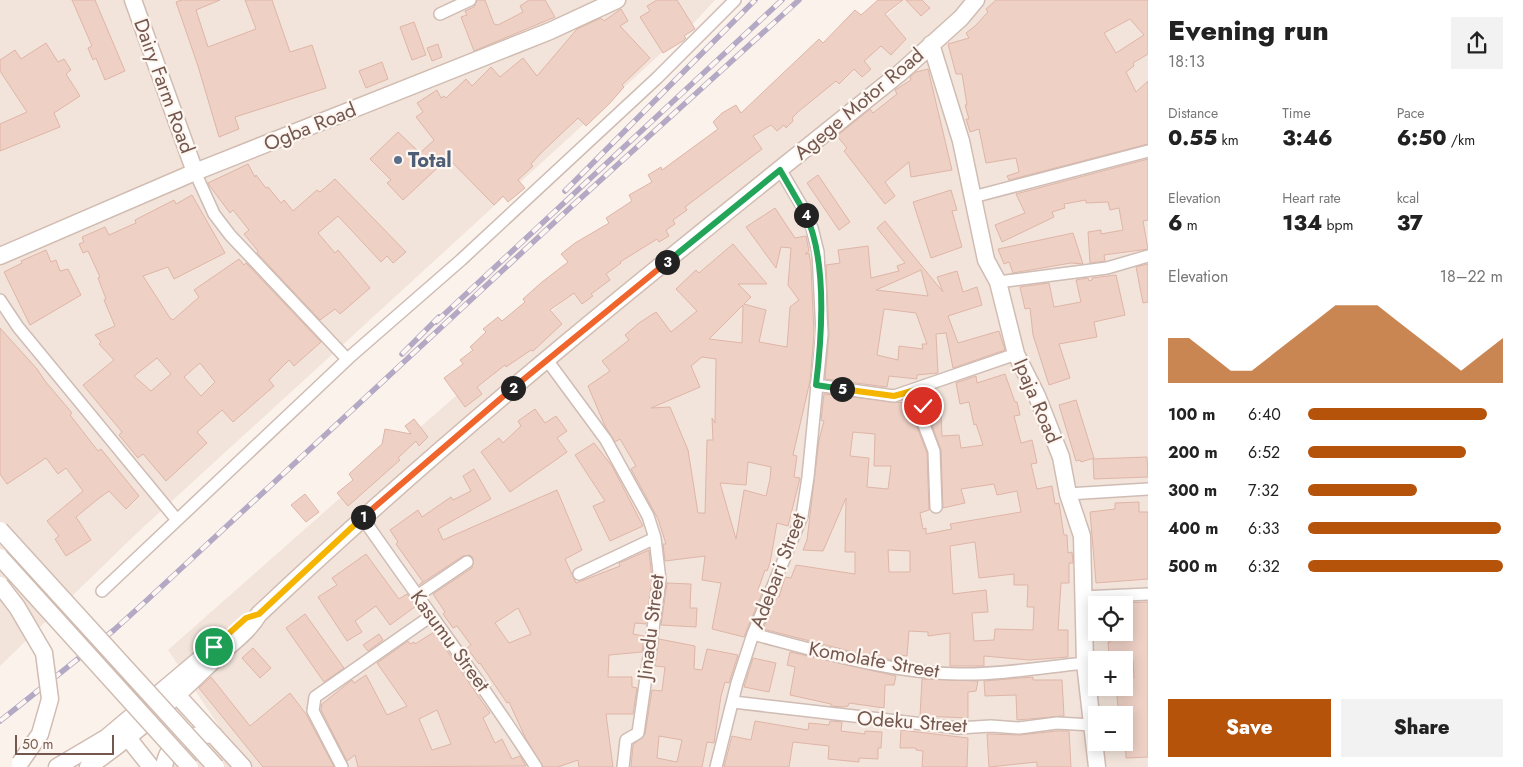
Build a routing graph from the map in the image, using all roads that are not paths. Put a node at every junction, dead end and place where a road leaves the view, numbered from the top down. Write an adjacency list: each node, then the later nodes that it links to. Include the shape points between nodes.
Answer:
1 (133, 0): 10 (main road, Dairy Farm Road)
2 (470, 0): 6 (street)
3 (617, 0): 10 (main road, Ogba Road, via 550,31)
4 (736, 0): 17 (street, via 468,254)
5 (976, 0): 7 (main road, Agege Motor Road)
6 (440, 14)
7 (931, 44): 9 (main road, Agege Motor Road); 11 (main road, Ipaja Road)
8 (1148, 150): 11 (street)
9 (780, 170): 18 (main road, Agege Motor Road); 19 (street, Adebari Street, via 808,219 818,252 822,334)
10 (195, 172): 12 (main road, Ogba Road); 17 (street, via 214,214 230,235)
11 (973, 197): 14 (main road, Ipaja Road, via 986,260)
12 (1, 256)
13 (1148, 256): 14 (street, via 1107,268)
14 (998, 282): 16 (main road, Ipaja Road)
15 (0, 300): 25 (street, via 18,327)
16 (1016, 354): 20 (street); 22 (main road, Ipaja Road, via 1061,457)
17 (347, 359): 25 (street)
18 (547, 360): 24 (main road, Agege Motor Road); 27 (street, Jinadu Street, via 606,440 648,516)
19 (816, 385): 20 (street, via 894,396); 38 (street, Adebari Street, via 802,516)
20 (919, 389): 23 (street, via 924,424 934,451)
21 (1148, 489): 22 (street)
22 (1068, 494): 35 (main road, Ipaja Road, via 1082,536)
23 (936, 507)
24 (362, 518): 34 (street, Kasumu Street); 36 (main road, Agege Motor Road)
25 (177, 520): 32 (street)
26 (0, 530): 53 (main road, bridge)
27 (655, 538): 30 (street); 57 (street, Jinadu Street, via 660,580 638,733 626,740)
28 (0, 557): 52 (main road, bridge)
29 (467, 562): 34 (street)
30 (579, 574)
31 (0, 585): 47 (main road, bridge, via 44,653 50,699 40,734)
32 (102, 591)
33 (1148, 594): 35 (street)
34 (417, 596): 37 (street, Kasumu Street)
35 (1083, 596): 39 (main road, Ipaja Road)
36 (259, 614): 40 (main road, Agege Motor Road, via 247,630); 44 (main road, Agege Motor Road, via 246,618)
37 (431, 616): 55 (street, via 315,697 313,712); 56 (street, Kasumu Street)
38 (753, 634): 39 (street, Komolafe Street, via 899,669 960,674); 41 (street, Adebari Street)
39 (1085, 663): 42 (main road, Ipaja Road)
40 (176, 694): 44 (main road, Agege Motor Road); 45 (main road)
41 (733, 702): 43 (street, Odeku Street, via 958,728 1019,728 1058,723); 58 (street, Adebari Street)
42 (1090, 706)
43 (1088, 725)
44 (123, 731): 48 (main road, Agege Motor Road); 49 (main road, Agege Motor Road, via 115,749); 50 (main road)
45 (214, 735): 51 (main road, via 197,734 183,738 173,746); 54 (main road)
46 (1095, 751): 59 (main road, Ipaja Road)
47 (18, 765)
48 (57, 767)
49 (88, 767)
50 (151, 767)
51 (164, 767)
52 (190, 767)
53 (216, 767)
54 (242, 767)
55 (342, 767)
56 (536, 767)
57 (623, 767)
58 (716, 767)
59 (1097, 767)

